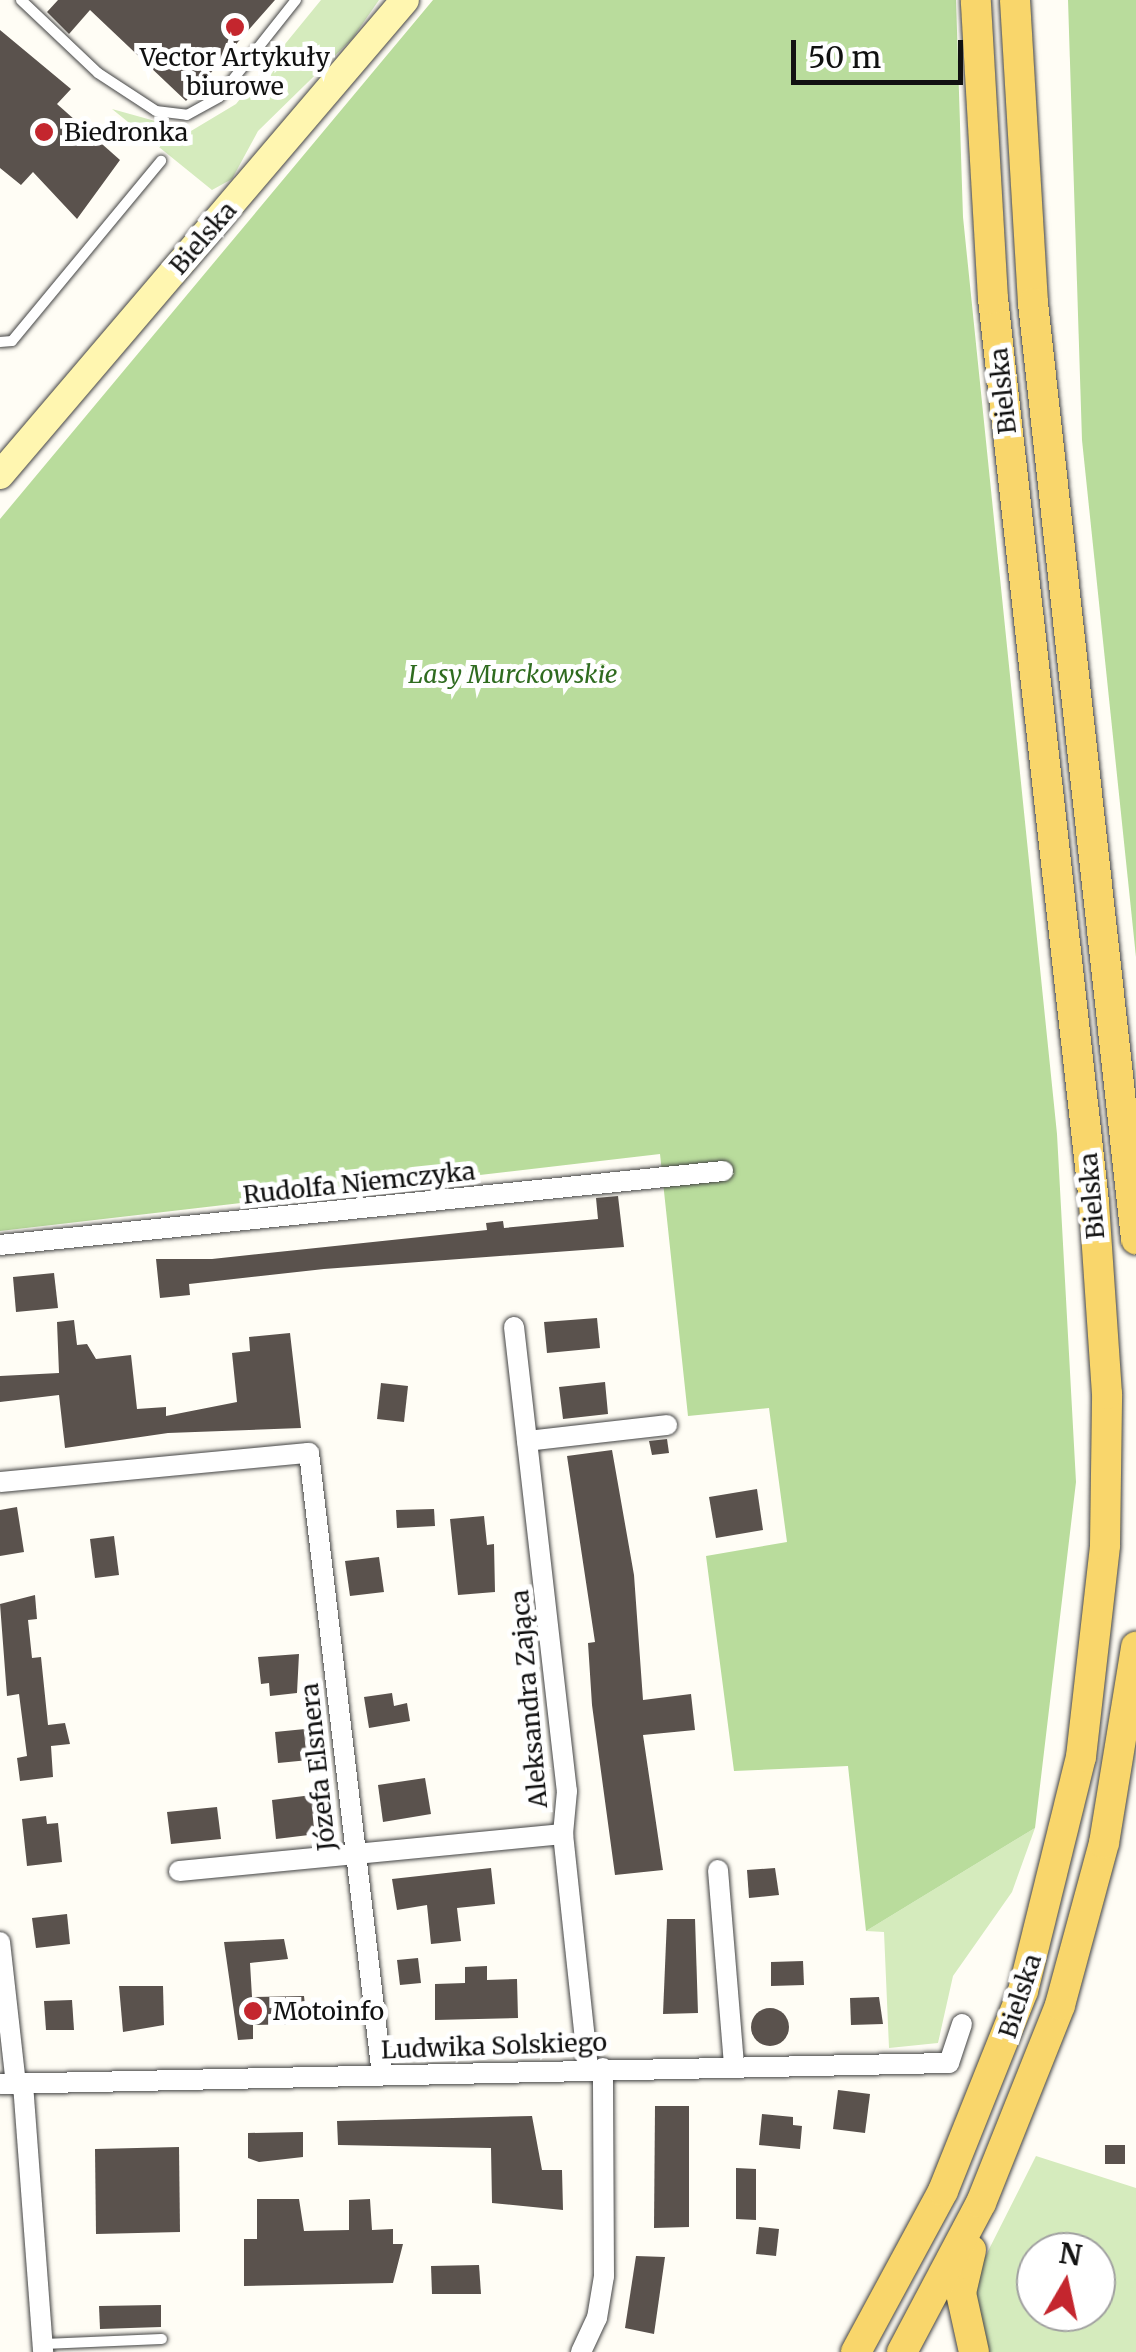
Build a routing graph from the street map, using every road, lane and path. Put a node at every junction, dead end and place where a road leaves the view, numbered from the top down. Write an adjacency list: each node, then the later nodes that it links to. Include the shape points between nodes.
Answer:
1 (21, 0): 2 (lane, via 98,73 156,111 187,114 219,97)
2 (296, 0)
3 (405, 0): 8 (street, Bielska)
4 (976, 0): 31 (main road, Bielska, via 993,298 1094,1202 1106,1394 1105,1545 1081,1757 1027,1976 943,2191)
5 (1015, 0): 10 (main road, Bielska, via 1033,303)
6 (161, 161): 7 (lane, via 12,341)
7 (0, 342)
8 (0, 475)
9 (722, 1171): 11 (street, Rudolfa Niemczyka)
10 (1136, 1239)
11 (0, 1245)
12 (514, 1327): 14 (street, Aleksandra Zająca)
13 (667, 1425): 14 (street)
14 (527, 1441): 17 (street, Aleksandra Zająca, via 567,1790)
15 (0, 1482): 18 (street, Józefa Elsnera, via 309,1453)
16 (1136, 1647): 27 (main road, Bielska, via 1104,1842 1084,1920 1040,2060)
17 (563, 1834): 18 (street); 24 (street, Aleksandra Zająca)
18 (352, 1852): 20 (street); 25 (street, Józefa Elsnera)
19 (718, 1870): 23 (street)
20 (178, 1871)
21 (0, 1942): 26 (street)
22 (962, 2024): 23 (street, Ludwika Solskiego, via 949,2063)
23 (734, 2066): 24 (street, Ludwika Solskiego)
24 (596, 2068): 25 (street, Ludwika Solskiego); 30 (street, Aleksandra Zająca, via 604,2276)
25 (382, 2075): 26 (street, Ludwika Solskiego)
26 (13, 2084): 29 (street)
27 (981, 2203): 32 (main road, Bielska); 33 (main road, via 961,2293)
28 (162, 2339): 29 (lane)
29 (42, 2348)
30 (581, 2352)
31 (856, 2352)
32 (902, 2352)
33 (974, 2352)

